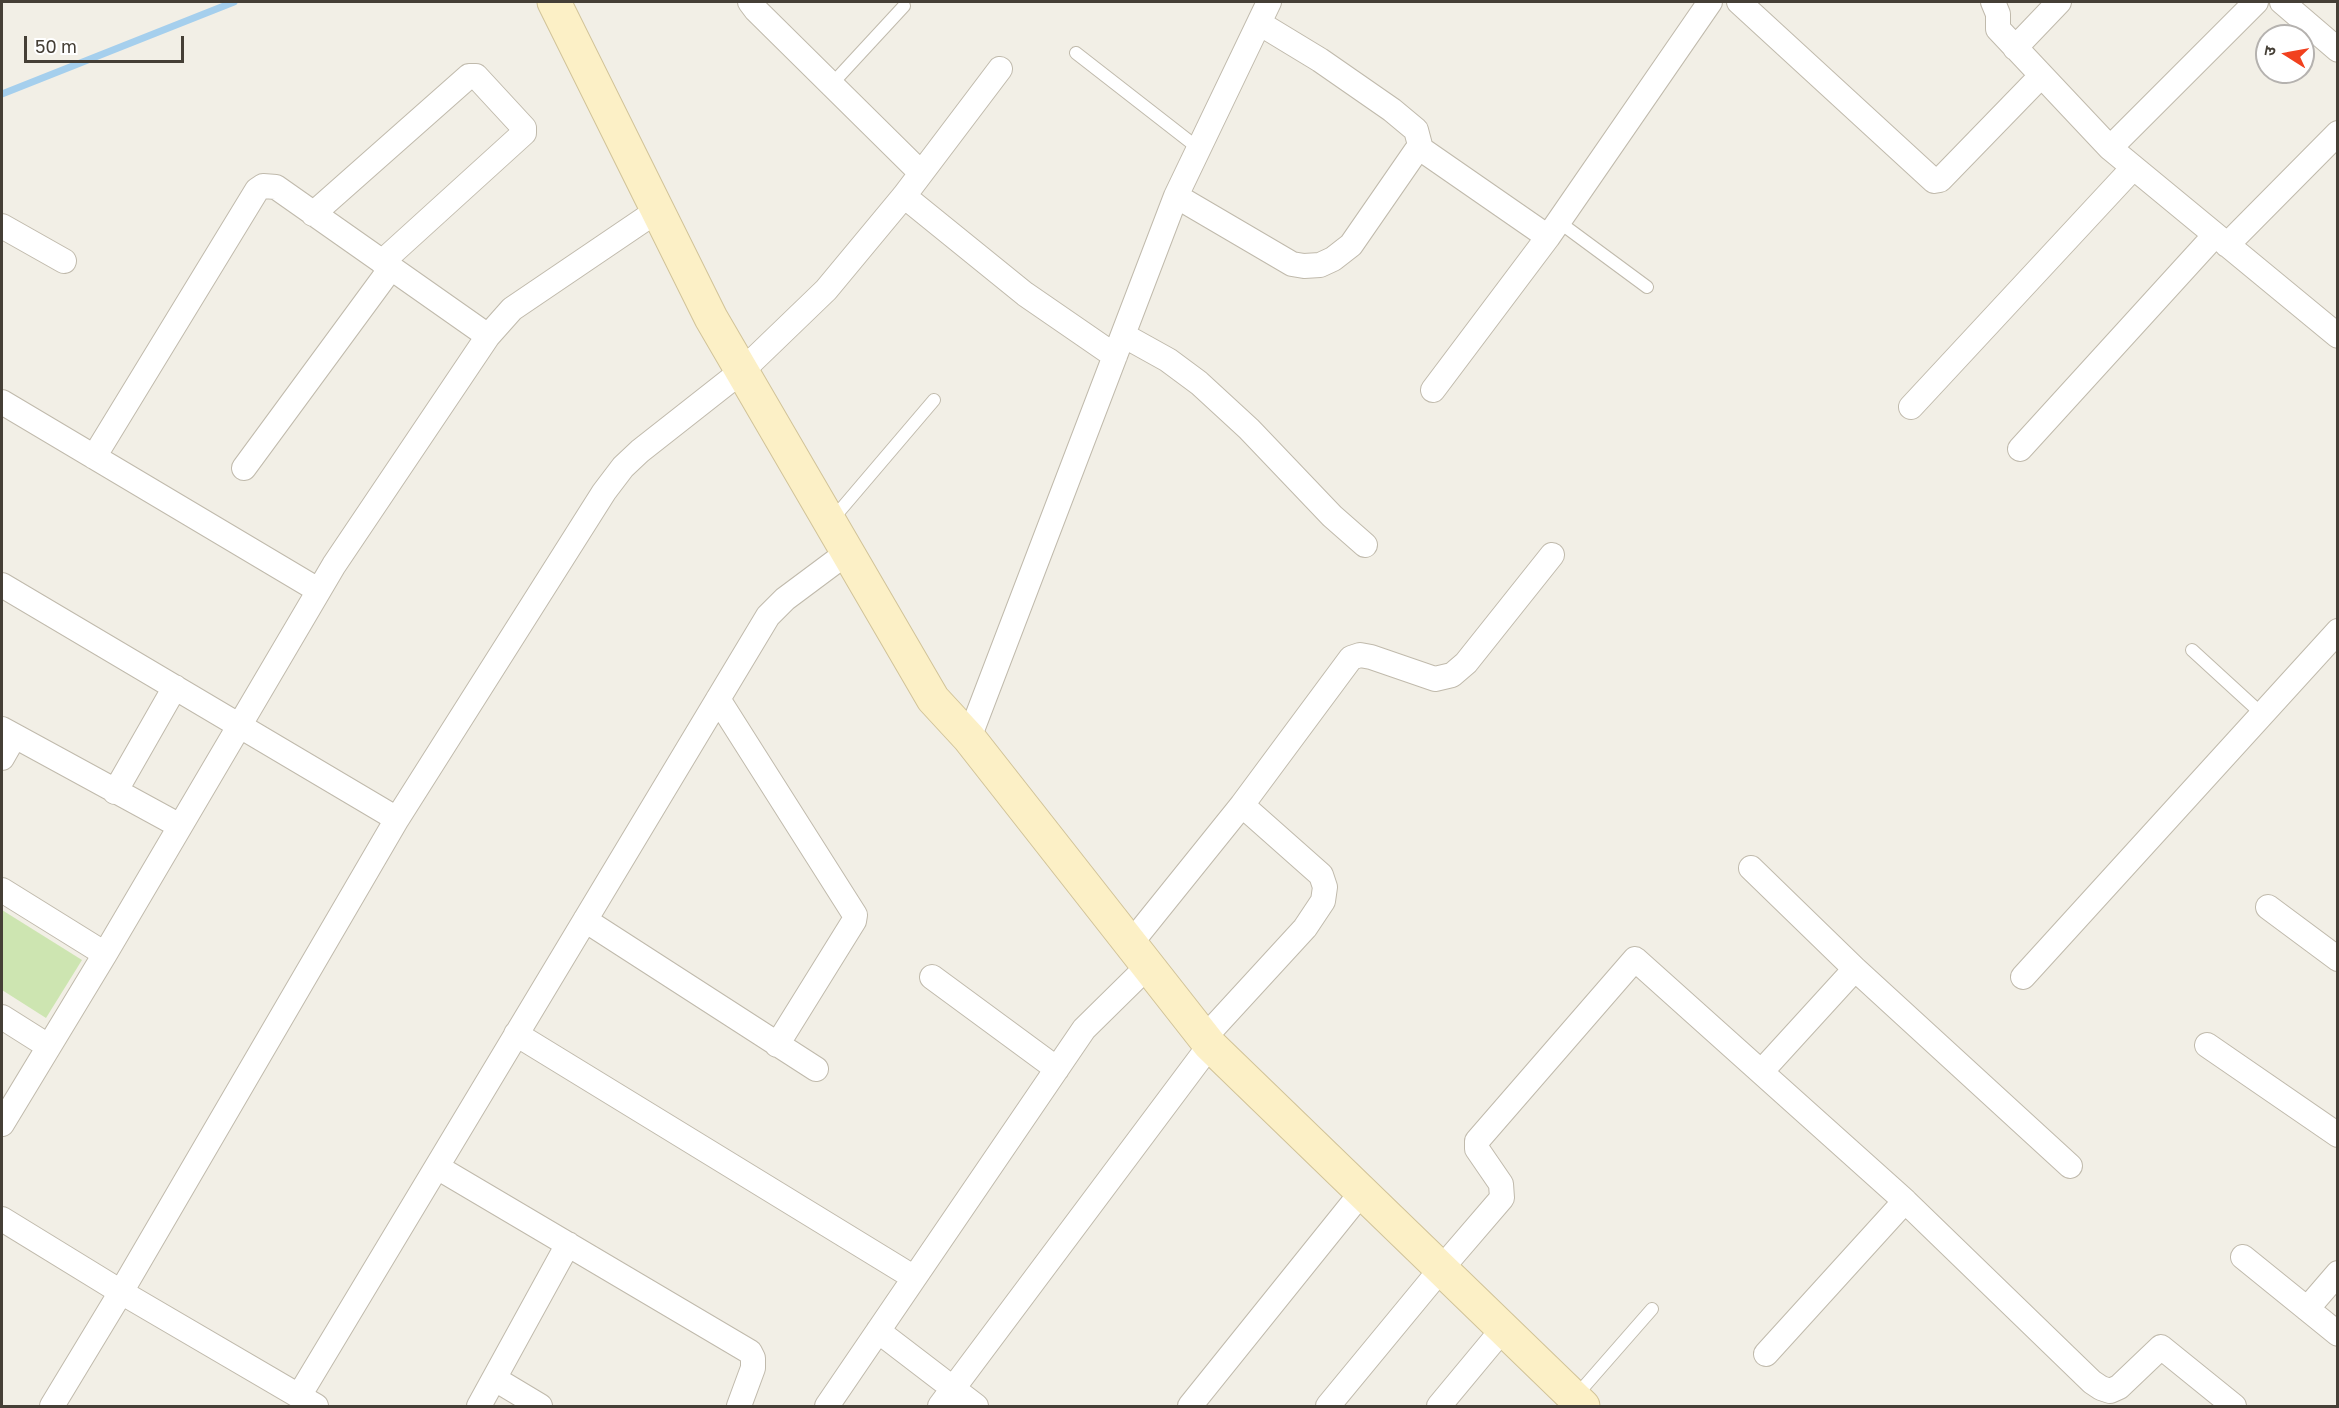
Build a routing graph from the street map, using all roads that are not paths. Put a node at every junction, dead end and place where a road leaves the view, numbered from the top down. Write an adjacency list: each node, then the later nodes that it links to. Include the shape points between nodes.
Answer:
1 (554, 2): 25 (street)
2 (750, 2): 16 (street)
3 (1710, 2): 28 (street)
4 (1739, 2): 15 (street, via 1934,181 1940,180)
5 (1993, 2): 11 (street, via 1998,29)
6 (2059, 2): 11 (street)
7 (2256, 2): 19 (street)
8 (2282, 2): 12 (street)
9 (904, 6): 16 (lane)
10 (1264, 12): 18 (street); 20 (street, via 1320,60 1416,130)
11 (2015, 48): 15 (street)
12 (2337, 50)
13 (1076, 53): 18 (lane)
14 (1000, 69): 22 (street)
15 (2040, 76): 19 (street)
16 (831, 85): 22 (street)
17 (2337, 133): 29 (street)
18 (1198, 148): 24 (street)
19 (2110, 148): 21 (street)
20 (1421, 149): 24 (street, via 1350,245 1320,265 1292,264); 28 (street)
21 (2133, 168): 29 (street); 40 (street)
22 (921, 173): 23 (street)
23 (904, 196): 35 (street, via 1025,294); 36 (street, via 826,290)
24 (1176, 196): 35 (street)
25 (657, 210): 33 (street, via 512,309); 36 (street)
26 (313, 214): 31 (street); 31 (street, via 469,76 476,76 524,128 524,133); 42 (street, via 276,187 269,185 257,190)
27 (2, 226): 30 (street)
28 (1554, 230): 32 (lane); 37 (street)
29 (2221, 240): 34 (street); 41 (street)
30 (64, 261)
31 (386, 265): 33 (street); 43 (street)
32 (1647, 287)
33 (488, 336): 49 (street)
34 (2337, 336)
35 (1119, 346): 45 (street, via 1168,360 1200,383 1332,516); 57 (street)
36 (742, 370): 44 (street); 61 (street, via 623,467)
37 (1433, 390)
38 (934, 400): 44 (lane)
39 (2, 402): 42 (street)
40 (1911, 407)
41 (2020, 449)
42 (94, 457): 49 (street)
43 (244, 468)
44 (830, 522): 46 (street)
45 (1365, 544)
46 (848, 552): 53 (street, via 768,616); 57 (street, via 933,699)
47 (1552, 555): 60 (street, via 1466,663 1452,675 1435,679 1371,657 1352,658)
48 (2, 585): 52 (street)
49 (318, 590): 55 (street)
50 (2337, 632): 54 (street)
51 (2192, 650): 54 (lane)
52 (175, 687): 55 (street); 59 (street)
53 (718, 699): 66 (street); 76 (street, via 855,915)
54 (2263, 715): 72 (street)
55 (240, 726): 61 (street); 62 (street)
56 (8, 733): 58 (street); 59 (street)
57 (969, 738): 68 (street)
58 (2, 758)
59 (115, 792): 62 (street)
60 (1242, 805): 68 (street); 75 (street, via 1321,875 1323,902)
61 (397, 819): 94 (street)
62 (180, 826): 67 (street)
63 (1751, 868): 70 (street)
64 (2, 890): 67 (street)
65 (2268, 907): 69 (street)
66 (585, 920): 74 (street); 76 (street)
67 (105, 954): 78 (street)
68 (1139, 955): 75 (street); 80 (street)
69 (2337, 959)
70 (1855, 969): 81 (street); 84 (street)
71 (932, 976): 80 (street)
72 (2023, 977)
73 (2, 1017): 78 (street)
74 (516, 1034): 85 (street); 93 (street)
75 (1207, 1041): 86 (street); 102 (street)
76 (777, 1045): 79 (street)
77 (2207, 1045): 83 (street)
78 (48, 1046): 82 (street)
79 (816, 1069)
80 (1057, 1069): 93 (street)
81 (1761, 1072): 87 (street); 91 (street, via 1635,959 1477,1141 1477,1149 1501,1184 1502,1198)
82 (2, 1124)
83 (2337, 1135)
84 (2070, 1166)
85 (437, 1167): 89 (street); 103 (street)
86 (1362, 1192): 91 (street); 111 (street)
87 (1905, 1202): 100 (street); 114 (street, via 2101,1388 2110,1391 2119,1387 2161,1347)
88 (2, 1219): 94 (street)
89 (568, 1244): 101 (street); 108 (street, via 750,1352 753,1368)
90 (2243, 1257): 95 (street)
91 (1441, 1269): 97 (street); 112 (street)
92 (2337, 1273): 95 (street)
93 (913, 1277): 98 (street)
94 (122, 1292): 103 (street); 105 (street)
95 (2307, 1309): 99 (street)
96 (1652, 1310): 104 (lane)
97 (1503, 1329): 104 (street); 113 (street)
98 (878, 1331): 102 (street); 109 (street)
99 (2337, 1334)
100 (1766, 1354)
101 (495, 1379): 106 (street); 107 (street)
102 (947, 1398): 110 (street)
103 (308, 1401)
104 (1579, 1402)
105 (52, 1407)
106 (479, 1407)
107 (540, 1407)
108 (739, 1407)
109 (827, 1407)
110 (976, 1407)
111 (1190, 1407)
112 (1328, 1407)
113 (1439, 1407)
114 (2234, 1407)

